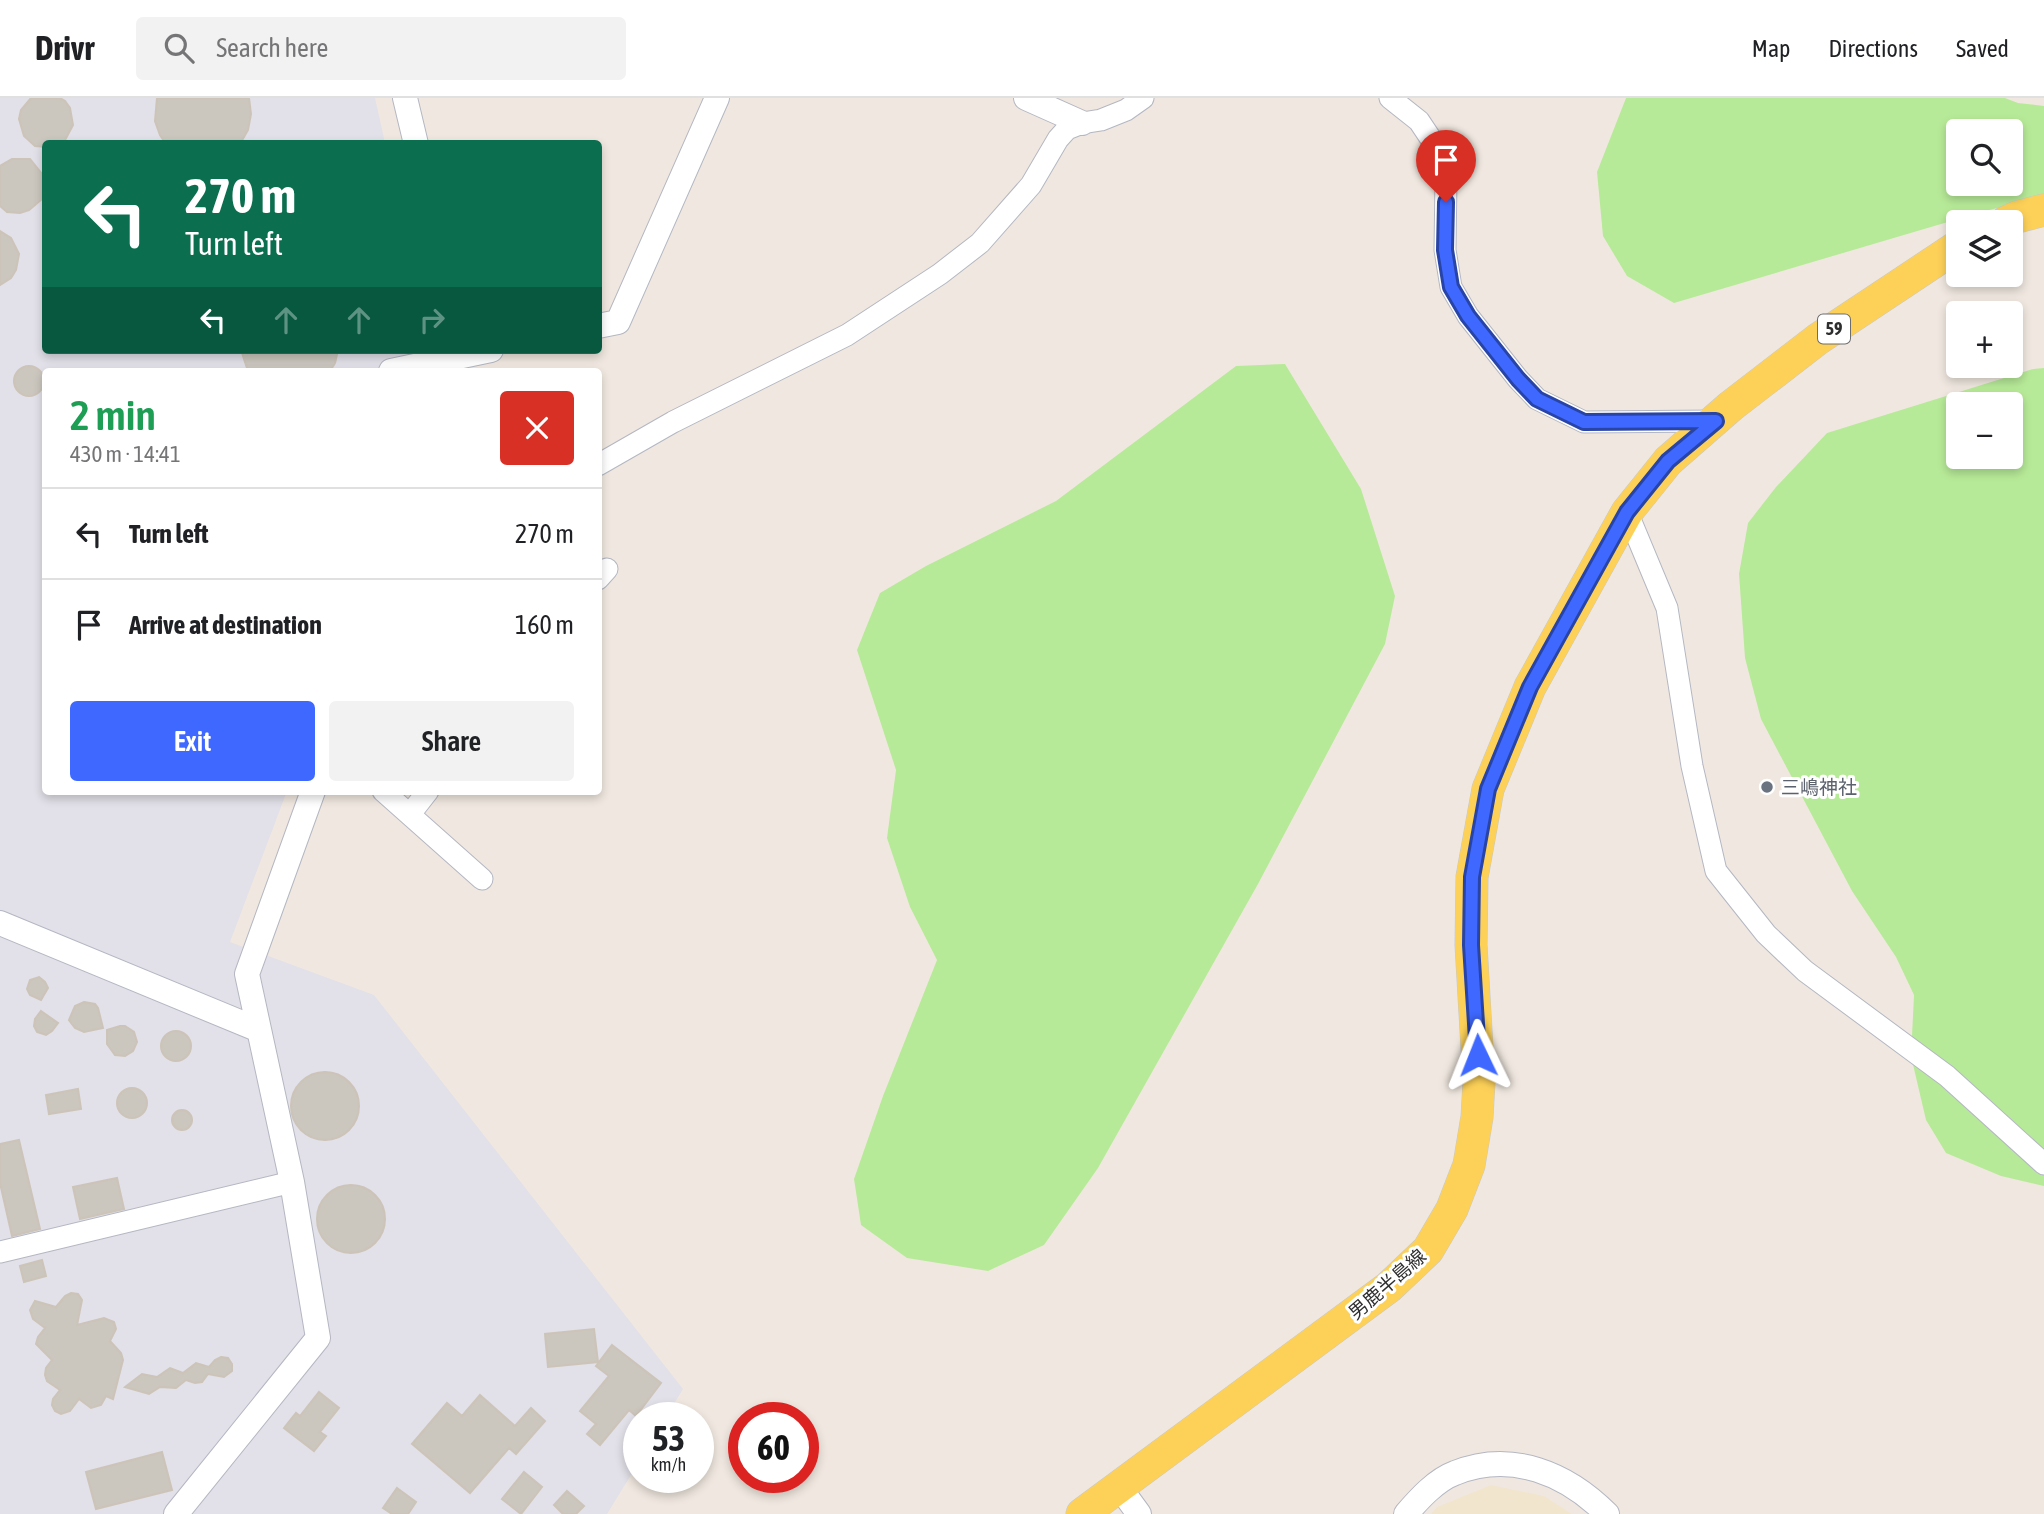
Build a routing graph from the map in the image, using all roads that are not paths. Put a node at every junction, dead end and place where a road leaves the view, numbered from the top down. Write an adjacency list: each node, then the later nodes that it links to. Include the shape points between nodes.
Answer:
1 (405, 98): 7 (street)
2 (717, 98): 11 (street, via 618,322)
3 (1026, 98): 6 (street)
4 (1143, 98): 6 (street, via 1126,110)
5 (1390, 98): 14 (street, via 1419,121 1433,142 1446,178 1445,250 1451,287 1468,316 1537,399 1584,422)
6 (1082, 123): 15 (street, via 1058,139 1031,185 980,243 940,274 847,335)
7 (415, 140)
8 (2044, 211): 9 (main road)
9 (2023, 216)
10 (1946, 254): 14 (main road, 男鹿半島線 / 59, via 1818,339)
11 (602, 325)
12 (464, 359): 13 (street)
13 (409, 368)
14 (1716, 421): 16 (main road, 男鹿半島線 / 59, via 1668,461)
15 (602, 463)
16 (1627, 512): 24 (street, via 1667,608 1692,766 1716,870 1766,934 1805,971 1947,1076); 27 (main road, 男鹿半島線 / 59, via 1530,687 1488,789 1472,877 1477,1117 1469,1165 1452,1209 1428,1250 1389,1287)
17 (312, 795): 23 (street, via 247,974)
18 (388, 795): 20 (street)
19 (425, 795): 20 (street)
20 (410, 814): 21 (street)
21 (482, 879)
22 (0, 923): 23 (street)
23 (259, 1030): 25 (street)
24 (2044, 1164)
25 (292, 1182): 26 (street); 28 (street, via 318,1338)
26 (0, 1252)
27 (1120, 1488): 29 (main road, 男鹿半島線 / 59); 30 (street)
28 (176, 1514)
29 (1082, 1514)
30 (1139, 1514)
31 (1406, 1514): 32 (street, via 1421,1496 1453,1473 1502,1464 1556,1476 1587,1494)
32 (1607, 1514)

